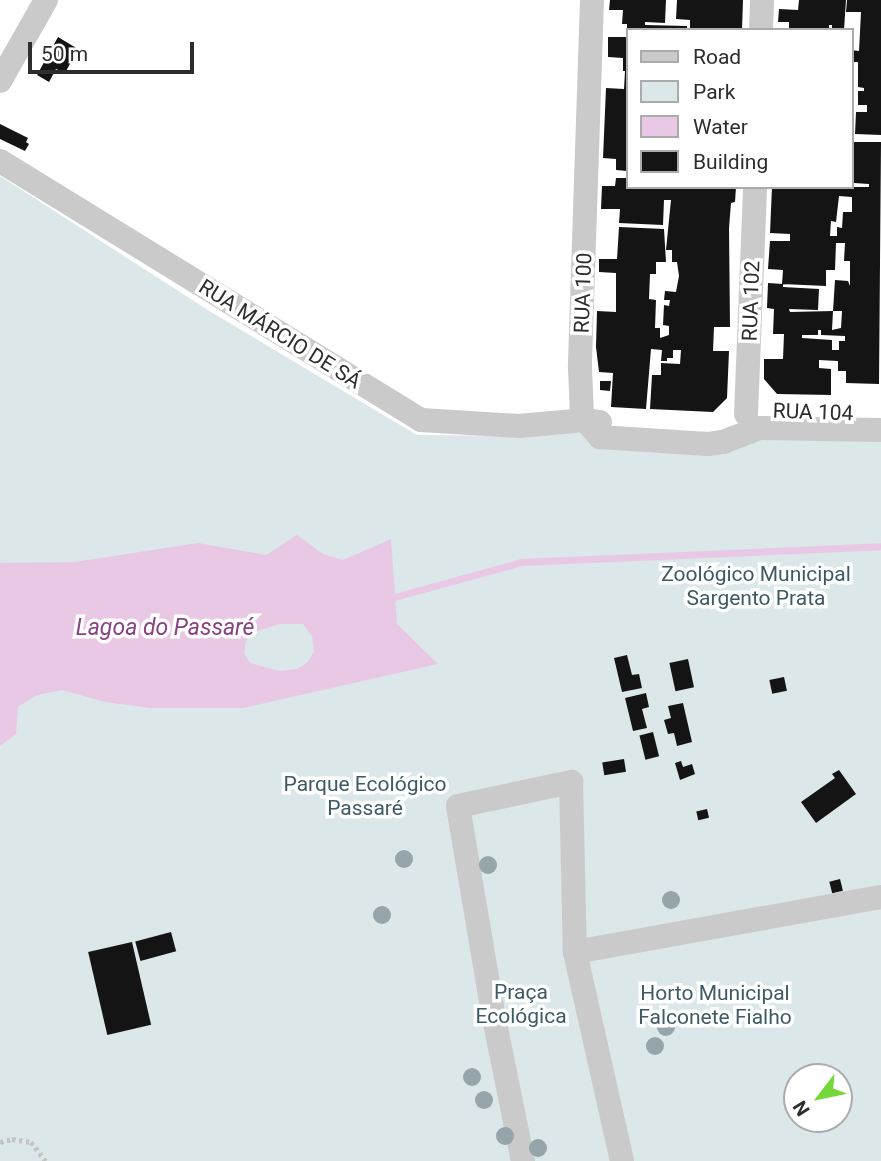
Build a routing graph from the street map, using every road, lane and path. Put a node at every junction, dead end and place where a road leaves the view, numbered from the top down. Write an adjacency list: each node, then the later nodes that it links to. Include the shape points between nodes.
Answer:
1 (46, 0): 5 (street)
2 (592, 0): 10 (street, RUA 100, via 580,368)
3 (762, 0): 4 (street)
4 (761, 28)
5 (0, 82)
6 (0, 160): 10 (street, RUA MÁRCIO DE SÁ, via 421,421 519,426)
7 (755, 189): 8 (street, RUA 102)
8 (746, 414): 9 (street, RUA 104); 10 (street, via 713,428)
9 (881, 415)
10 (585, 420): 11 (street, via 600,437 708,444 759,428)
11 (881, 430)
12 (881, 897): 13 (street)
13 (575, 951): 16 (street, via 571,782 458,806); 17 (street)
14 (0, 1142): 15 (path, via 31,1142)
15 (46, 1161)
16 (523, 1161)
17 (622, 1161)

